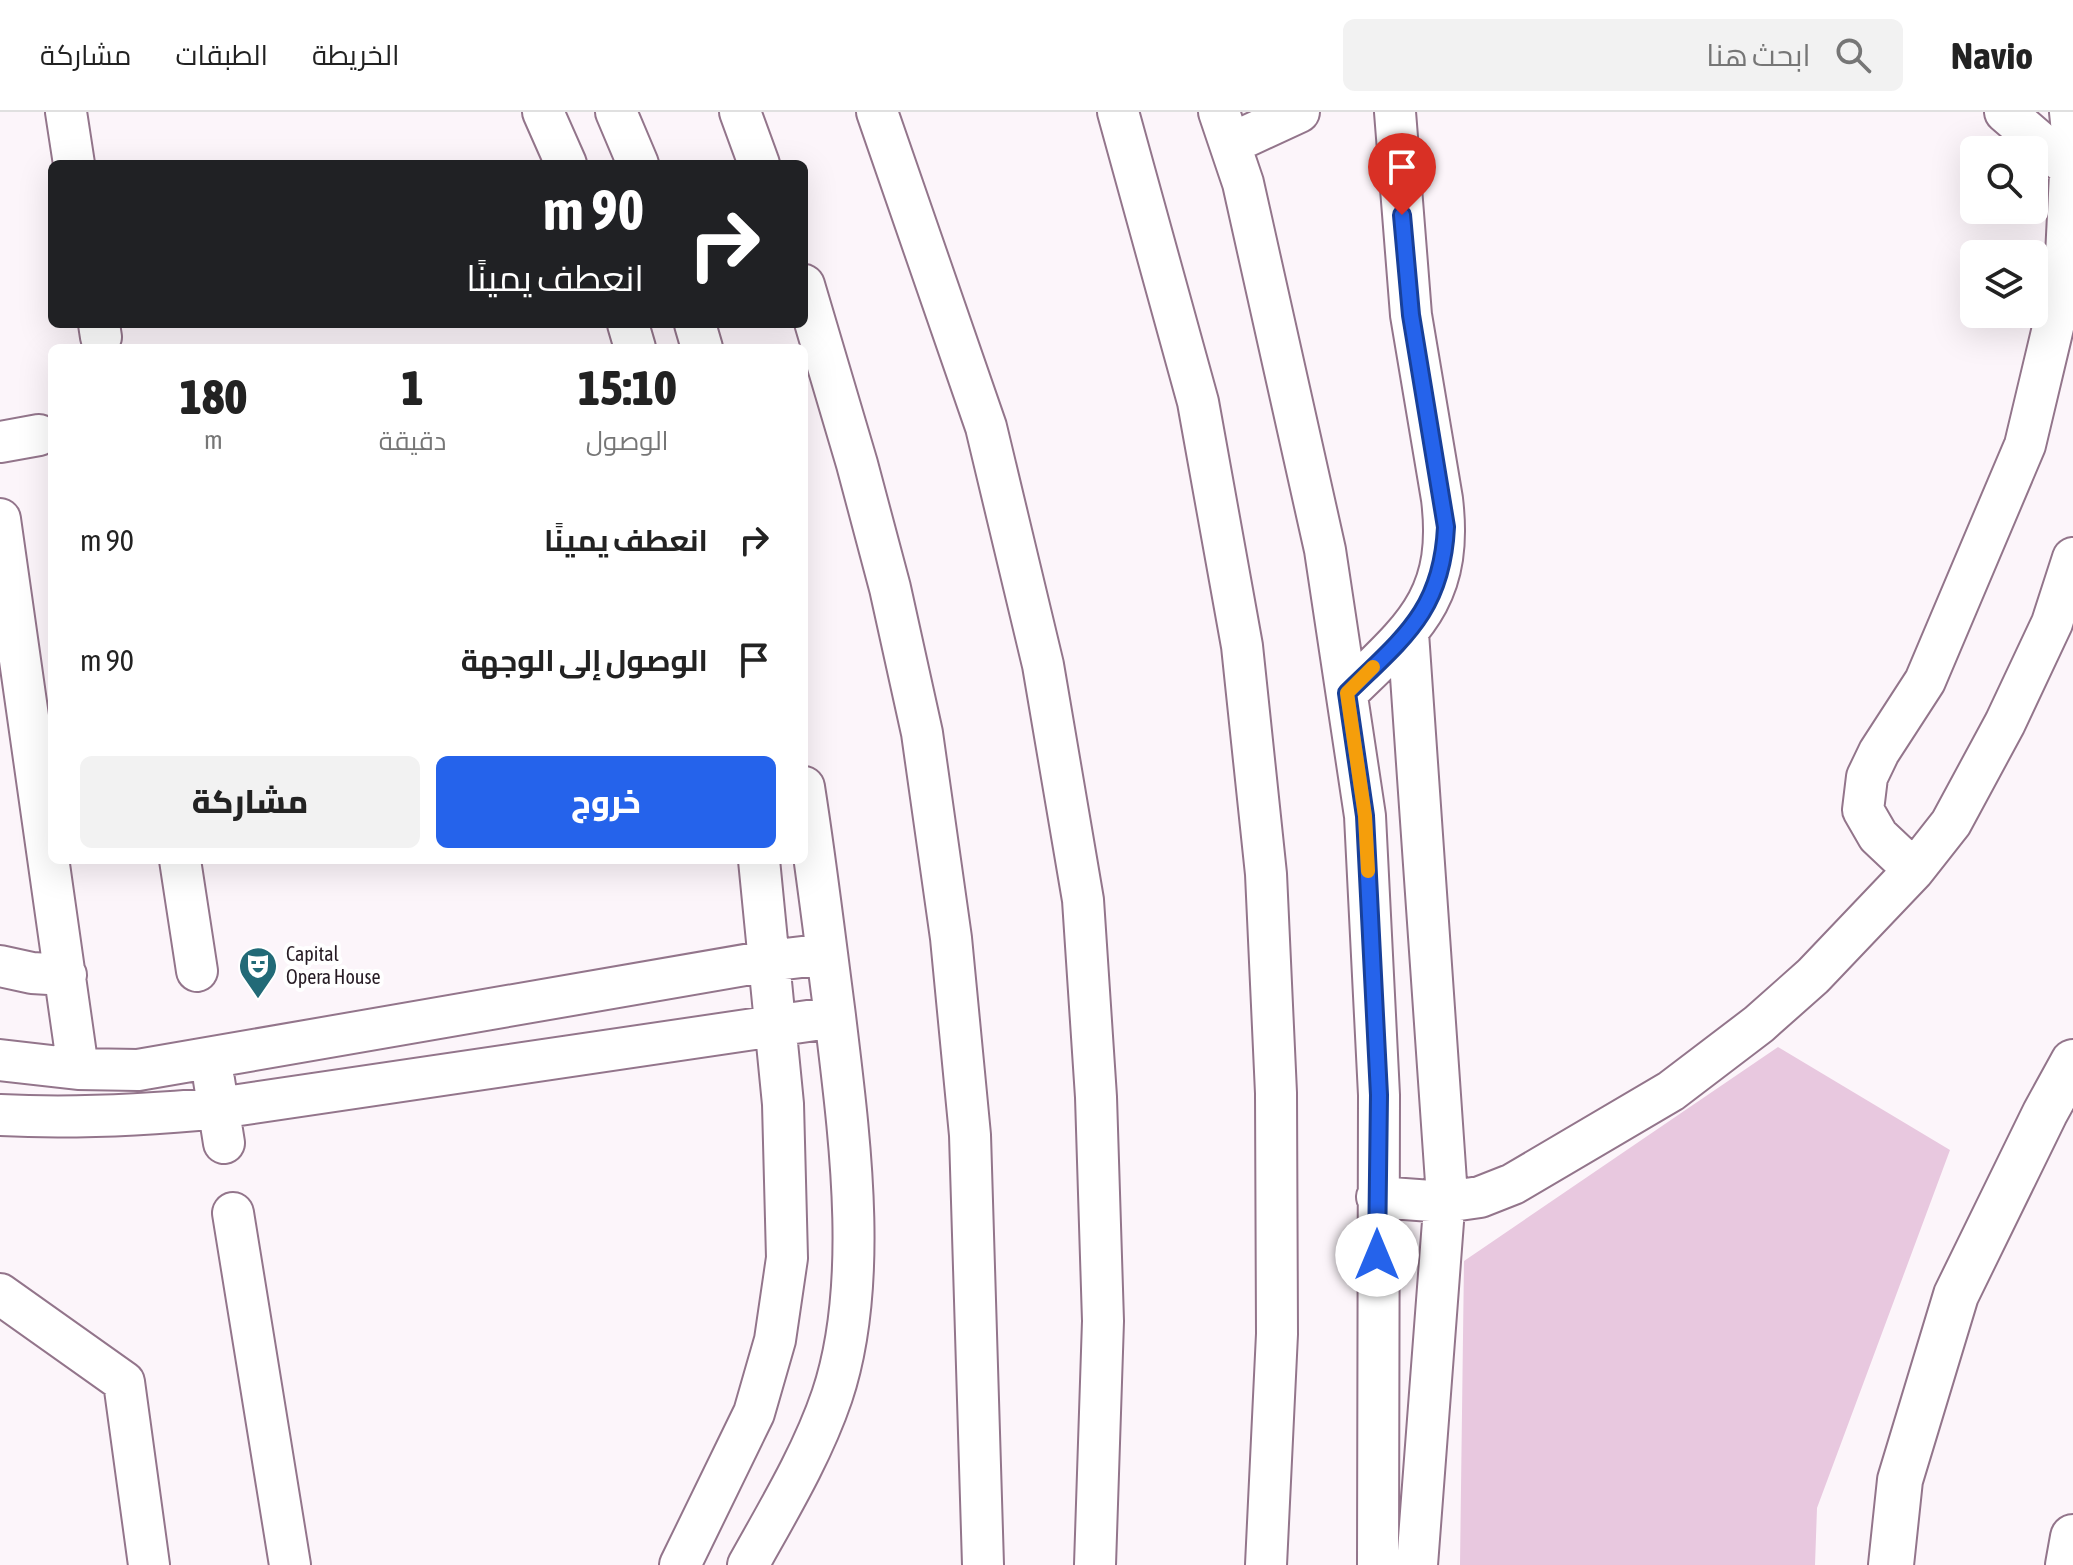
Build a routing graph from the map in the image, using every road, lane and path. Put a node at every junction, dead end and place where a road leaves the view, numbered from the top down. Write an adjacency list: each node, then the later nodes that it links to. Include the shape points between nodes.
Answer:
1 (66, 112): 12 (street)
2 (543, 112): 13 (street)
3 (616, 112): 14 (street)
4 (740, 112): 15 (street)
5 (877, 112): 53 (street, via 986,427 1043,665 1083,900 1103,1321)
6 (1118, 112): 54 (street, via 1198,402 1242,646 1264,859 1276,1093 1277,1319)
7 (1299, 112): 11 (street)
8 (1395, 112): 22 (street, via 1411,315 1446,527 1437,584)
9 (2005, 112): 16 (street)
10 (2070, 112): 16 (street)
11 (1224, 128): 23 (street, via 1243,183 1325,550)
12 (73, 160)
13 (564, 160)
14 (636, 160)
15 (758, 160)
16 (2071, 169): 29 (street, via 2065,277 2025,445 1925,681 1867,777 1863,810 1878,836)
17 (808, 299): 52 (street, via 890,588 922,733 944,891 970,1135)
18 (39, 435): 19 (street)
19 (0, 442)
20 (0, 519): 25 (street)
21 (2073, 558): 29 (street, via 2052,623 2005,723 1951,823)
22 (1408, 633): 23 (street); 44 (street)
23 (1347, 693): 43 (street, via 1365,816 1379,1095)
24 (808, 816): 30 (street)
25 (48, 851)
26 (50, 864): 34 (street)
27 (181, 864): 33 (street)
28 (759, 864): 31 (street)
29 (1914, 870): 44 (street, via 1813,976 1671,1091 1513,1184 1480,1197)
30 (827, 954): 31 (street); 35 (street)
31 (768, 961): 36 (street); 37 (street)
32 (0, 966): 34 (street)
33 (197, 971)
34 (66, 975): 40 (street)
35 (835, 1017): 36 (street); 51 (street, via 853,1256 847,1330 832,1396)
36 (777, 1027): 42 (street); 50 (street, via 787,1258 775,1340 754,1413)
37 (209, 1049): 40 (street, via 138,1070); 42 (street)
38 (0, 1060): 40 (street)
39 (2073, 1062): 57 (highway, via 1956,1295 1900,1480)
40 (78, 1069)
41 (0, 1115): 42 (street, via 143,1115)
42 (221, 1126)
43 (1377, 1197): 44 (street); 55 (street)
44 (1445, 1202): 56 (street)
45 (233, 1213): 49 (street)
46 (0, 1294): 48 (street, via 124,1382)
47 (2073, 1537): 58 (highway)
48 (149, 1565)
49 (290, 1565)
50 (680, 1565)
51 (748, 1565)
52 (983, 1565)
53 (1095, 1565)
54 (1266, 1565)
55 (1378, 1565)
56 (1417, 1565)
57 (1891, 1565)
58 (2068, 1565)

